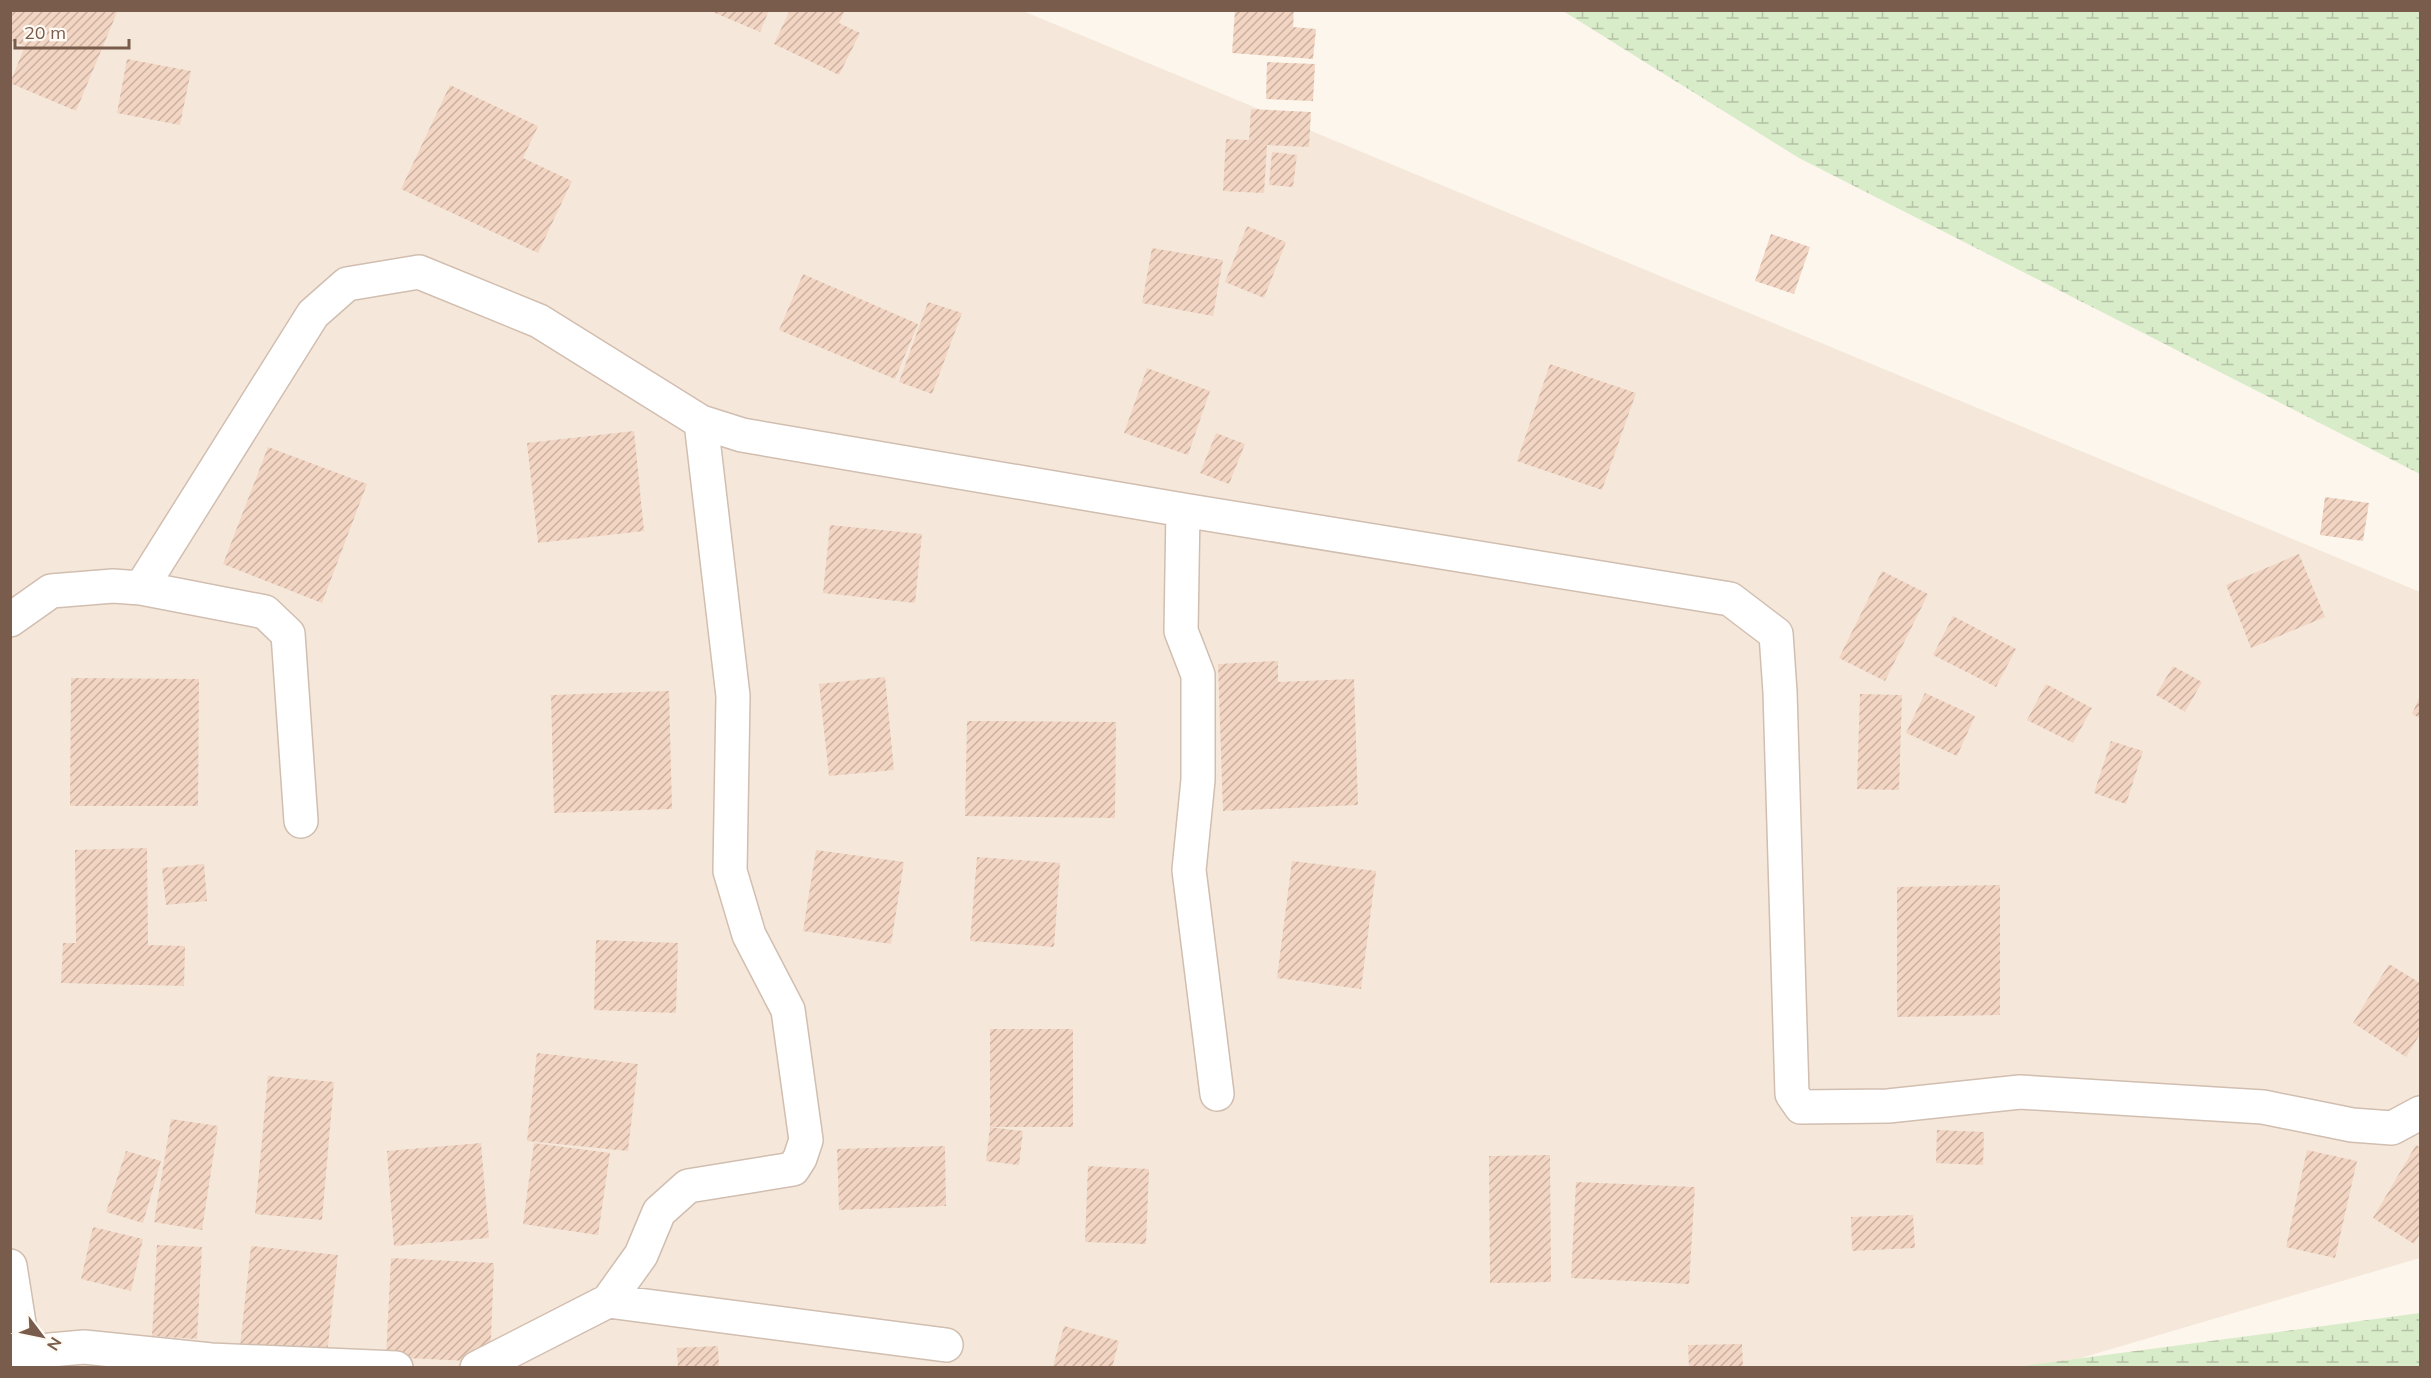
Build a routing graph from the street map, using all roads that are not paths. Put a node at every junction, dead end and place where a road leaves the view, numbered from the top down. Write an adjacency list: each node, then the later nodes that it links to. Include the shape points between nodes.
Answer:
1 (701, 422): 2 (street, via 742,435); 3 (street, via 538,321 419,272 347,284 313,314); 9 (street, via 733,696 730,871 749,935 788,1010 806,1140 793,1169 688,1186 659,1212 641,1255)
2 (1183, 510): 6 (street, via 1180,631 1198,675 1198,780 1189,870); 7 (street, via 1730,599 1776,634 1792,1094 1801,1107 1888,1106 2020,1092 2263,1107 2352,1125 2392,1128)
3 (141, 588): 4 (street, via 51,591); 5 (street, via 265,612 288,634)
4 (10, 620)
5 (301, 820)
6 (1217, 1094)
7 (2421, 1113)
8 (10, 1266): 11 (street)
9 (608, 1301): 10 (street); 13 (street)
10 (946, 1346)
11 (23, 1361): 12 (street, via 50,1350 84,1347 211,1360)
12 (396, 1368)
13 (477, 1368)

